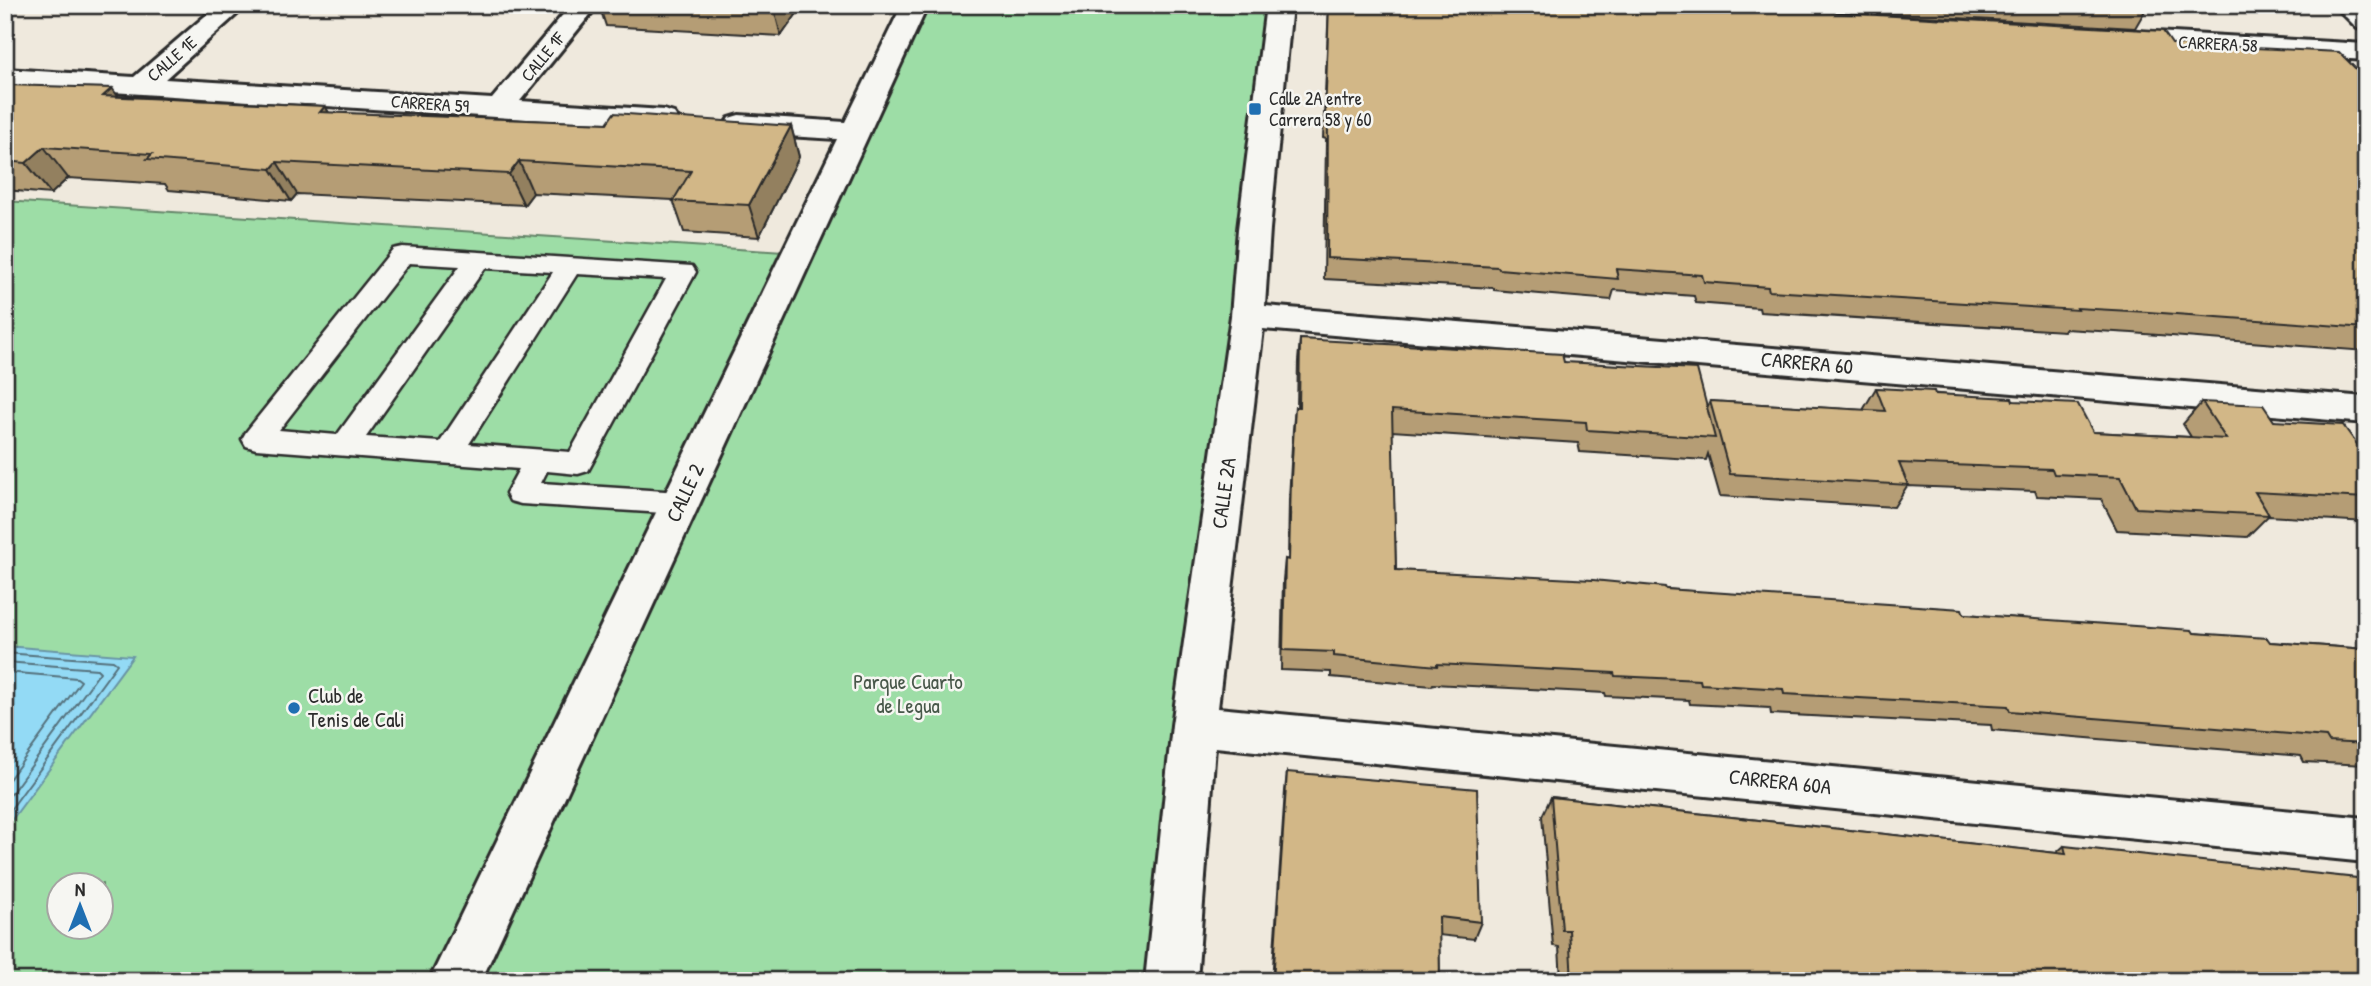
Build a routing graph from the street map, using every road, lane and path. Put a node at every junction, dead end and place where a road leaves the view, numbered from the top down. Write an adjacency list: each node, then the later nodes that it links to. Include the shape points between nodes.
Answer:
1 (234, 5): 10 (street, CALLE 1E)
2 (585, 5): 11 (street, CALLE 1F)
3 (915, 5): 12 (street, CALLE 2)
4 (1279, 5): 15 (street, CALLE 2A)
5 (2347, 5): 6 (street)
6 (2366, 22)
7 (2090, 37): 8 (street, CARRERA 58)
8 (2366, 52)
9 (5, 77): 10 (street, CARRERA 59)
10 (141, 85): 11 (street, CARRERA 59)
11 (500, 108): 12 (street, CARRERA 59)
12 (855, 131): 20 (street, CALLE 2)
13 (478, 259): 14 (lane); 17 (lane); 17 (lane, via 402,255 257,439)
14 (570, 265): 18 (lane); 19 (lane, via 683,272 578,463)
15 (1248, 316): 16 (street, CARRERA 60); 21 (street, CALLE 2A)
16 (2366, 411)
17 (344, 446): 18 (lane)
18 (448, 453): 19 (lane)
19 (539, 460): 20 (lane, via 521,493)
20 (680, 503): 23 (street, CALLE 2)
21 (1194, 725): 22 (street, CARRERA 60A); 24 (street, CALLE 2A)
22 (2366, 840)
23 (454, 981)
24 (1171, 981)

